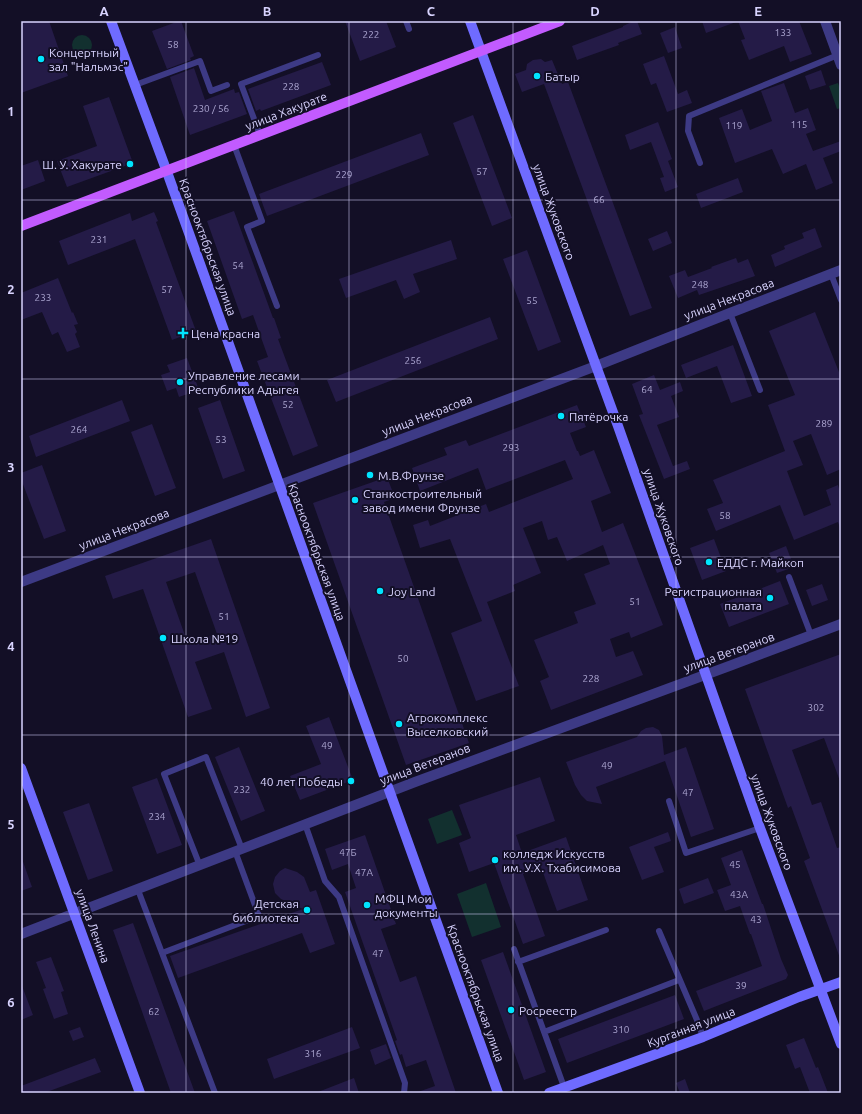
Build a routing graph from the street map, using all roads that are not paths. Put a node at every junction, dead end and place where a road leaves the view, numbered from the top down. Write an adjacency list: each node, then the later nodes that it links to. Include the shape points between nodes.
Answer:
1 (111, 21): 10 (street, Краснооктябрьская улица)
2 (406, 21): 6 (lane)
3 (470, 21): 7 (street, улица Жуковского)
4 (560, 21): 7 (main road, улица Хакурате)
5 (826, 21): 9 (street)
6 (409, 29)
7 (481, 51): 12 (main road, улица Хакурате); 21 (street, улица Жуковского)
8 (318, 55): 12 (lane, via 241,84)
9 (839, 60): 14 (lane, via 689,116 688,131)
10 (135, 85): 11 (lane, via 200,61 212,91); 15 (street, Краснооктябрьская улица)
11 (227, 85)
12 (260, 135): 13 (main road, улица Хакурате)
13 (234, 145): 15 (main road, улица Хакурате); 19 (lane, via 262,221 247,227)
14 (700, 163)
15 (167, 172): 16 (main road, улица Хакурате); 23 (street, Краснооктябрьская улица)
16 (21, 226)
17 (836, 272): 18 (lane); 20 (street, улица Некрасова)
18 (841, 300)
19 (277, 306)
20 (730, 313): 21 (street, улица Некрасова); 22 (lane)
21 (596, 366): 23 (street, улица Некрасова); 28 (street, улица Жуковского)
22 (760, 390)
23 (279, 484): 25 (street, улица Некрасова); 30 (street, Краснооктябрьская улица)
24 (789, 577): 27 (lane)
25 (21, 582)
26 (841, 624): 27 (street, улица Ветеранов)
27 (811, 635): 28 (street, улица Ветеранов)
28 (706, 675): 30 (street, улица Ветеранов); 33 (street, улица Жуковского)
29 (21, 768): 37 (street, улица Ленина)
30 (390, 792): 32 (street, улица Ветеранов); 54 (street, Краснооктябрьская улица)
31 (668, 801): 33 (lane, via 686,853)
32 (305, 824): 34 (street, улица Ветеранов); 53 (lane, via 324,881 339,897 405,1083)
33 (760, 828): 46 (street, улица Жуковского)
34 (239, 850): 35 (street, улица Ветеранов); 35 (lane, via 206,757 164,774); 42 (lane, via 259,916)
35 (200, 866): 36 (street, улица Ветеранов)
36 (138, 890): 37 (street, улица Ветеранов); 42 (lane)
37 (74, 914): 40 (street, улица Ветеранов); 51 (street, улица Ленина)
38 (606, 930): 43 (lane)
39 (659, 932): 44 (lane)
40 (21, 934)
41 (514, 950): 43 (lane)
42 (162, 954): 52 (lane)
43 (518, 962): 47 (lane)
44 (679, 980): 47 (lane); 48 (lane)
45 (841, 982): 46 (street, Курганная улица)
46 (820, 990): 48 (street, Курганная улица); 49 (street, улица Жуковского)
47 (544, 1032): 50 (lane)
48 (703, 1037): 50 (street, Курганная улица)
49 (841, 1044)
50 (564, 1087): 55 (street, Курганная улица)
51 (140, 1093)
52 (215, 1093)
53 (404, 1093)
54 (498, 1093)
55 (549, 1093)

